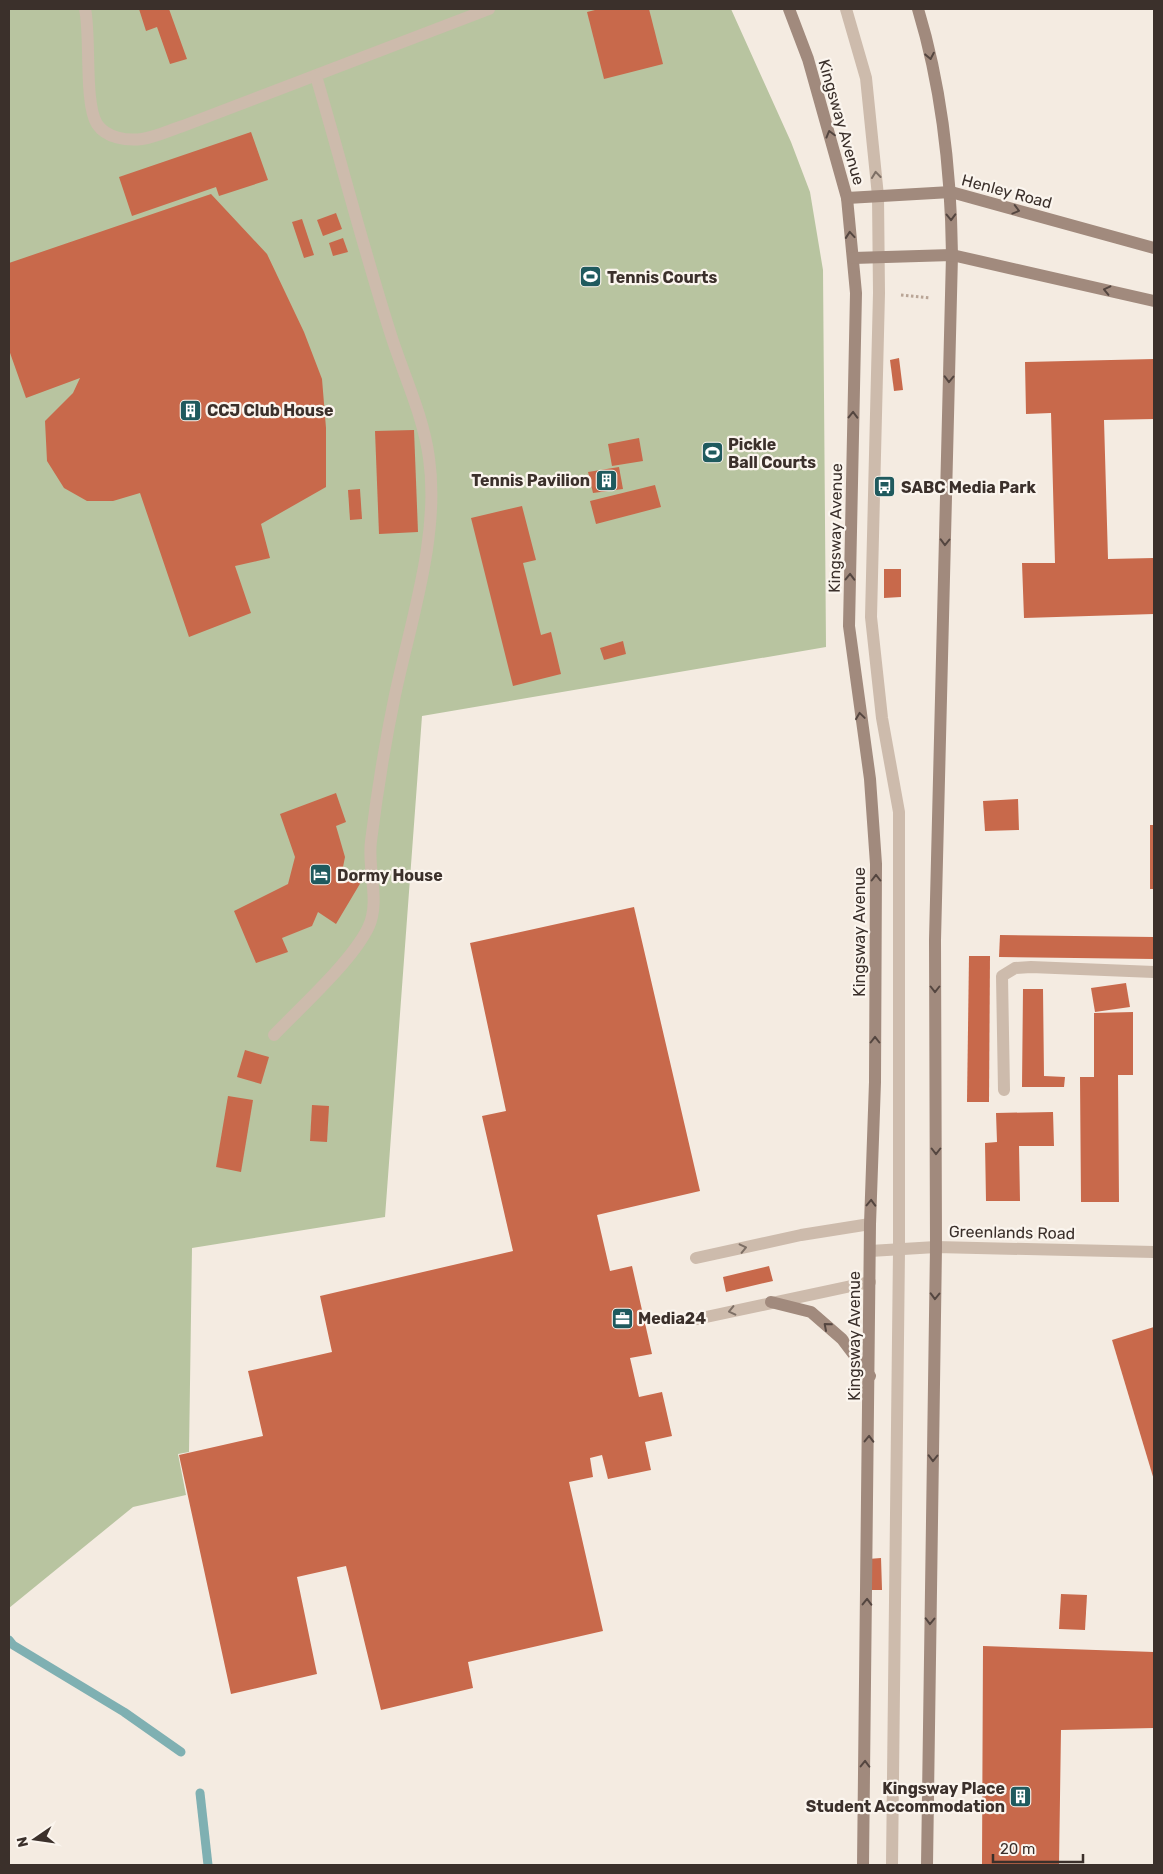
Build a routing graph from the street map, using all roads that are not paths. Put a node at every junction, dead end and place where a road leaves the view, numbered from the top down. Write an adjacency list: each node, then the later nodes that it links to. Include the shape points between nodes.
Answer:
1 (85, 9): 6 (street, via 92,107 96,123 115,137 144,139)
2 (489, 9): 6 (street)
3 (789, 9): 9 (main road, Kingsway Avenue, one-way to 3, via 808,59)
4 (846, 9): 8 (street, one-way to 4, via 866,78)
5 (918, 9): 7 (main road, one-way to 7, via 940,106)
6 (316, 76): 16 (street, via 390,334 419,413 429,458 432,496 416,612 395,695 370,845 373,903 370,925 328,979)
7 (951, 192): 8 (main road, Henley Road); 10 (main road, Henley Road, one-way to 10); 11 (main road, one-way to 11)
8 (878, 196): 9 (main road, Henley Road); 13 (street)
9 (847, 198): 12 (main road, Kingsway Avenue, one-way to 9)
10 (1154, 248)
11 (952, 255): 13 (main road); 14 (main road, one-way to 11); 19 (main road, one-way to 19, via 935,940)
12 (853, 258): 13 (main road); 18 (main road, Kingsway Avenue, one-way to 12, via 875,1082 876,864 870,779 849,626 856,293)
13 (879, 258): 20 (street, via 872,617 882,718 899,812)
14 (1154, 301)
15 (1154, 972): 17 (street, via 1031,967 1008,971 1002,976)
16 (274, 1035)
17 (1004, 1090)
18 (870, 1224): 21 (main road, Kingsway Avenue); 23 (street, one-way to 18)
19 (936, 1247): 20 (street, Greenlands Road); 22 (street, Greenlands Road); 30 (main road, one-way to 30)
20 (899, 1251): 21 (street, Greenlands Road); 29 (street)
21 (870, 1252): 24 (main road, Kingsway Avenue)
22 (1154, 1252)
23 (696, 1258)
24 (870, 1282): 25 (street); 27 (main road, Kingsway Avenue)
25 (771, 1302): 26 (street, one-way to 26); 27 (main road, one-way to 25, via 842,1339 811,1312)
26 (692, 1320)
27 (870, 1376): 28 (main road, Kingsway Avenue, one-way to 27)
28 (863, 1865)
29 (892, 1865)
30 (927, 1865)

